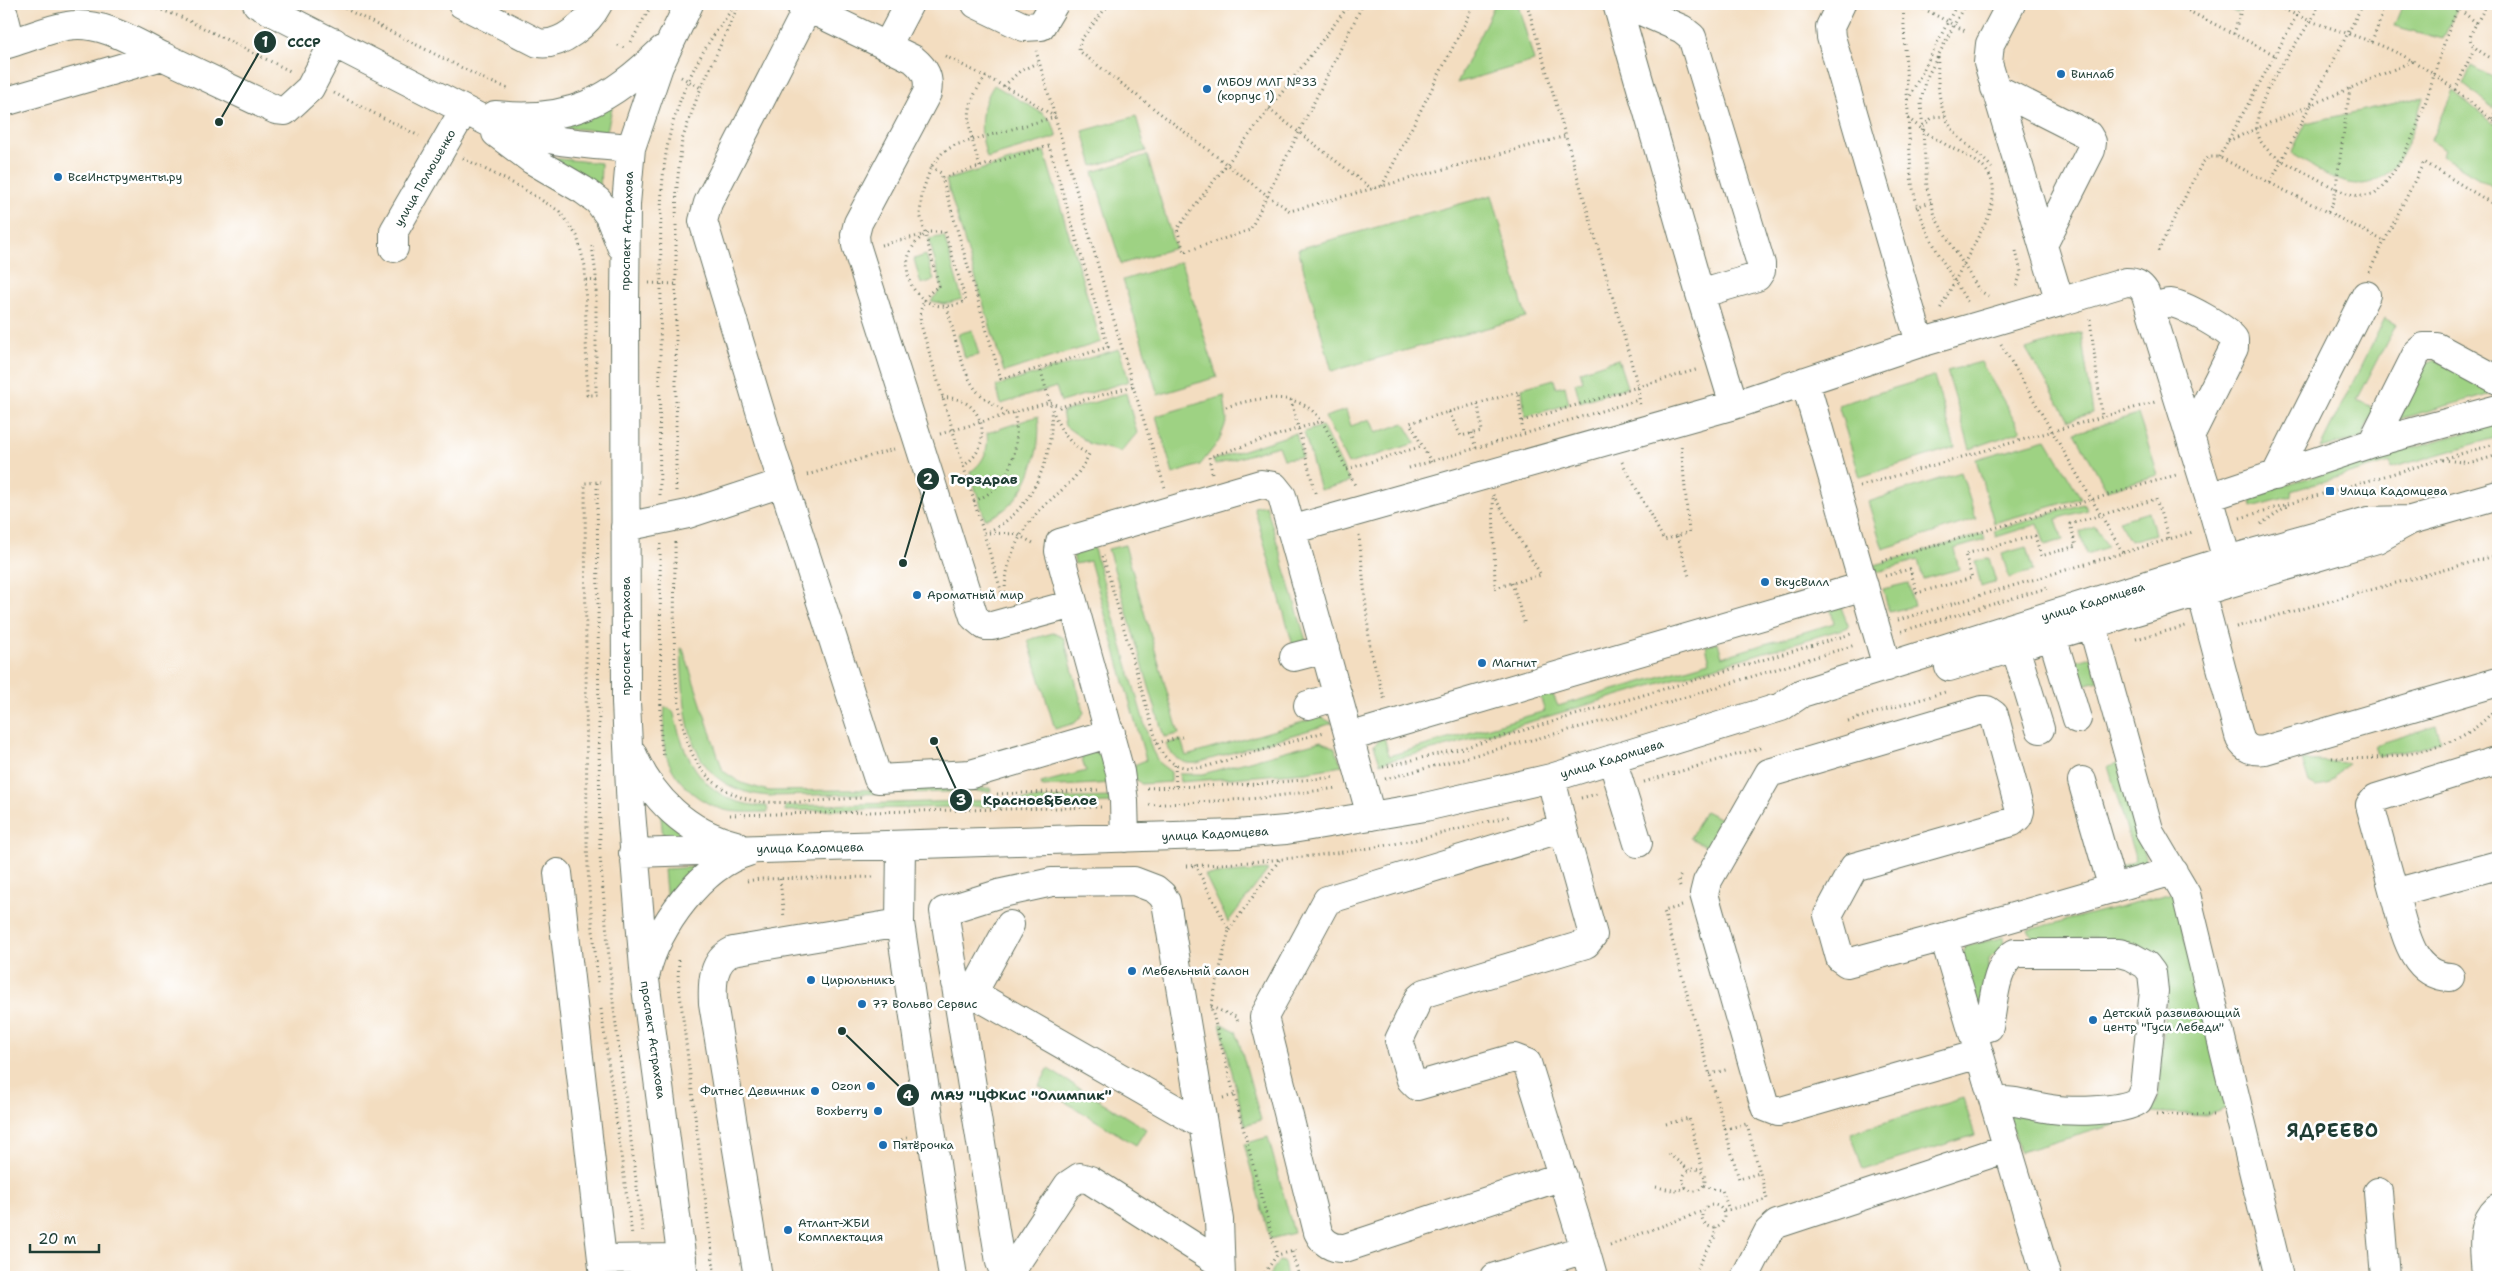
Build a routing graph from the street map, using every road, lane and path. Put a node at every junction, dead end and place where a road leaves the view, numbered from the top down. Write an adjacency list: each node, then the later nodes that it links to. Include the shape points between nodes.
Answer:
1 (143, 4): 63 (path, via 186,19)
2 (257, 4): 46 (street)
3 (336, 4): 68 (path)
4 (462, 4): 5 (street, via 538,43 547,44 556,42 580,26)
5 (598, 4)
6 (652, 4): 54 (path)
7 (689, 4): 47 (street, проспект Астрахова)
8 (738, 4): 188 (path, via 688,119 679,164); 188 (path, via 708,41 692,73 675,114 668,148 662,224)
9 (909, 4): 51 (street)
10 (976, 4): 43 (street, via 1024,27)
11 (1054, 4): 43 (street, via 1045,22)
12 (1109, 4): 90 (path, via 1080,41 1079,51)
13 (1350, 4): 73 (path)
14 (1363, 4): 82 (path)
15 (1475, 4): 98 (path)
16 (1527, 4): 83 (path)
17 (1617, 4): 119 (street)
18 (1625, 4): 119 (street, via 1682,29 1692,37 1761,264 1757,277)
19 (1842, 4): 128 (street, via 1830,28 1831,37)
20 (1903, 4): 69 (path)
21 (1915, 4): 40 (path)
22 (1957, 4): 40 (path)
23 (1965, 4): 42 (path)
24 (2011, 4): 50 (street)
25 (2175, 4): 45 (path)
26 (2243, 4): 45 (path)
27 (2275, 4): 37 (path)
28 (2303, 4): 37 (path)
29 (2320, 4): 39 (path)
30 (2363, 4): 44 (path)
31 (2386, 4): 48 (path)
32 (2452, 4): 36 (path)
33 (2460, 4): 36 (path)
34 (2487, 4): 41 (path)
35 (804, 6): 51 (street); 176 (street, via 708,203 703,221)
36 (2458, 8): 41 (path); 61 (path)
37 (2298, 14): 39 (path); 56 (path)
38 (4, 16): 49 (street)
39 (2312, 20): 44 (path); 81 (path, via 2270,87)
40 (1948, 22): 42 (path); 69 (path)
41 (2477, 22): 52 (path, via 2470,37)
42 (1954, 25): 50 (path); 57 (path)
43 (1036, 28): 59 (path, via 1033,40)
44 (2348, 33): 48 (path); 71 (path)
45 (2234, 34): 56 (path)
46 (334, 42): 63 (street); 74 (street)
47 (670, 42): 74 (street, via 619,87 575,110 514,117); 87 (street, проспект Астрахова)
48 (2372, 42): 58 (path)
49 (8, 44): 55 (street, via 67,26 82,25 117,34)
50 (1990, 44): 65 (street, via 1988,63)
51 (887, 46): 113 (street, via 922,66 928,84 927,93 858,223 855,235)
52 (2474, 49): 60 (path); 67 (path)
53 (936, 52): 62 (path)
54 (624, 54)
55 (162, 56): 63 (street, via 281,111 289,109); 70 (street)
56 (2275, 56): 84 (path)
57 (1938, 57): 75 (path, via 1936,89); 80 (path, via 1926,81 1921,103)
58 (2414, 61): 61 (path); 66 (path)
59 (1039, 62): 64 (path, via 1020,70); 76 (path)
60 (2498, 62)
61 (2433, 72): 67 (path); 99 (path, via 2412,139 2388,180 2375,194 2368,196 2353,195)
62 (986, 77): 64 (path); 85 (path, via 973,95 968,112)
63 (313, 82): 86 (path)
64 (1004, 86): 76 (path)
65 (1995, 88): 110 (street); 110 (street, via 2088,135 2092,142 2091,150)
66 (2350, 88): 71 (path); 99 (path)
67 (2455, 90): 78 (path)
68 (514, 91)
69 (1907, 100): 77 (path)
70 (4, 102)
71 (2312, 104): 81 (path); 89 (path)
72 (2498, 107): 78 (path)
73 (1269, 109): 82 (path); 90 (path)
74 (464, 110): 86 (street, улица Полюшенко); 87 (street, via 507,129 538,138); 114 (street, via 525,155 598,201 616,231)
75 (1945, 116): 80 (path, via 1933,118); 93 (path, via 1962,141)
76 (1055, 117): 85 (path); 133 (path)
77 (1908, 118): 80 (path); 103 (path)
78 (2492, 119): 79 (path)
79 (2498, 124)
80 (1923, 128): 96 (path, via 1978,161); 102 (path)
81 (2257, 128): 84 (path); 89 (path, via 2264,146)
82 (1299, 132): 100 (path); 101 (path)
83 (1566, 136): 98 (path); 134 (path)
84 (2228, 140): 88 (path)
85 (972, 141): 91 (path, via 948,149); 92 (path)
86 (442, 148): 111 (street, улица Полюшенко, via 394,231); 135 (path, via 532,194 559,211 568,221 583,250 586,266 587,394)
87 (631, 148): 114 (street, проспект Астрахова)
88 (2219, 157): 97 (path); 112 (path, via 2209,157 2202,163)
89 (2282, 160): 97 (path); 99 (path)
90 (1226, 165): 101 (path); 101 (path, via 1177,229 1184,252 1250,230)
91 (931, 167): 94 (path, via 941,173); 106 (path, via 920,203)
92 (980, 167): 94 (path); 130 (path, via 1049,146 1108,347)
93 (1994, 170)
94 (942, 178): 130 (path, via 1001,379)
95 (1998, 181): 96 (path)
96 (1992, 183): 115 (path, via 1994,202)
97 (2270, 183): 105 (path)
98 (1382, 187): 100 (path)
99 (2335, 188): 105 (path)
100 (1373, 189): 101 (path, via 1290,211)
101 (1268, 196)
102 (1931, 202): 103 (path); 115 (path, via 1936,220)
103 (1916, 207): 116 (path)
104 (2498, 207): 108 (path, via 2424,162)
105 (2328, 212): 108 (path)
106 (924, 235): 113 (path); 121 (path, via 939,286); 121 (path, via 912,249 907,271 913,290); 123 (path, via 945,232 966,301)
107 (590, 238): 135 (path, via 596,275)
108 (2384, 241): 117 (path)
109 (2014, 244): 118 (path, via 2021,272)
110 (2043, 245): 122 (street)
111 (394, 248)
112 (2158, 250)
113 (859, 251): 160 (street)
114 (625, 262): 192 (street, проспект Астрахова)
115 (1964, 265): 116 (path); 120 (path, via 1979,290)
116 (1955, 281): 126 (path); 127 (path)
117 (2367, 285): 173 (street)
118 (2012, 292)
119 (1700, 294): 129 (street)
120 (1991, 297)
121 (924, 301): 123 (path, via 932,306); 137 (path, via 920,325)
122 (2060, 302): 124 (street, via 2131,282 2142,286); 127 (street)
123 (947, 307): 147 (path, via 966,372 973,384 982,396)
124 (2150, 308): 158 (street); 158 (street, via 2177,305 2228,331 2234,339 2234,348)
125 (2088, 309): 148 (path)
126 (1934, 320)
127 (1989, 331): 128 (street); 156 (path)
128 (1920, 343): 132 (street)
129 (1721, 362): 134 (path); 143 (street)
130 (1040, 368): 141 (path)
131 (2498, 380): 161 (street, via 2435,346 2424,347 2417,353)
132 (1805, 381): 143 (street); 179 (street)
133 (1133, 386): 141 (path, via 1060,408); 184 (path)
134 (1638, 387): 139 (path); 150 (path)
135 (596, 395): 136 (path)
136 (605, 398)
137 (942, 398): 151 (path, via 959,398 968,403); 154 (path)
138 (1291, 400): 144 (path, via 1262,398); 149 (path, via 1312,410); 152 (path)
139 (1638, 400): 153 (path); 157 (path)
140 (2158, 401): 148 (path)
141 (1050, 402): 147 (path); 195 (path, via 1052,426 1039,476 1011,518); 195 (path, via 1064,434 1077,448 1089,454 1078,476 1038,512 1018,539 1007,575 1005,603)
142 (1478, 404): 146 (path); 150 (path, via 1518,392); 155 (path, via 1482,431)
143 (1734, 405): 153 (street)
144 (1226, 407)
145 (2498, 409): 161 (street)
146 (1449, 412): 155 (path, via 1461,436); 163 (path, via 1410,423)
147 (1011, 413): 151 (path); 182 (path, via 1017,442 1011,464 990,493)
148 (2102, 418): 156 (path)
149 (1322, 421): 152 (path); 170 (path)
150 (1522, 421): 157 (path)
151 (980, 422): 154 (path); 169 (path, via 982,446)
152 (1298, 428): 174 (path, via 1209,457); 187 (path, via 1316,496)
153 (1647, 429): 185 (street)
154 (952, 431): 160 (path); 169 (path)
155 (1471, 433): 164 (path)
156 (2053, 433): 179 (path); 186 (path)
157 (1523, 434): 164 (path)
158 (2190, 436): 181 (street)
159 (1680, 439): 196 (path, via 1689,532)
160 (918, 441): 176 (path); 206 (street, via 978,623 992,626)
161 (2372, 443): 173 (street)
162 (2498, 443): 167 (path)
163 (1423, 446): 168 (path); 170 (path)
164 (1476, 448): 168 (path)
165 (2498, 455): 167 (path, via 2472,463)
166 (1619, 457): 196 (path, via 1664,540)
167 (2440, 460): 183 (path)
168 (1431, 462): 171 (path)
169 (963, 466): 182 (path)
170 (1347, 469): 177 (path)
171 (1406, 469)
172 (607, 476): 274 (path, via 602,482 586,483 587,844)
173 (2275, 476): 181 (street)
174 (1213, 478)
175 (1363, 482): 177 (path)
176 (782, 483): 188 (street); 226 (street, via 878,779 971,774)
177 (1354, 485): 178 (path)
178 (1345, 487)
179 (1837, 492): 202 (street)
180 (2498, 496): 190 (street, улица Кадомцева)
181 (2209, 497): 200 (street)
182 (974, 501): 195 (path)
183 (2288, 505): 189 (path); 191 (path)
184 (1172, 510): 187 (street, via 1261,484 1279,490); 194 (street)
185 (1356, 512): 187 (street); 219 (path, via 1370,648)
186 (2101, 515): 197 (path, via 2156,499); 198 (path); 202 (path, via 2070,524 2076,546 2041,556 2035,536 1965,554 1972,578 1917,593 1910,569)
187 (1288, 518): 213 (street)
188 (668, 519): 192 (street); 234 (path, via 661,743); 241 (path, via 678,706 691,748 702,770 730,792 758,801)
189 (2237, 519)
190 (2411, 520): 200 (street, улица Кадомцева, via 2368,521); 205 (street, улица Кадомцева, via 2377,539)
191 (2259, 525)
192 (625, 527): 228 (street, проспект Астрахова)
193 (2200, 530): 197 (path)
194 (1096, 531): 206 (street, via 1064,540 1059,547); 229 (path)
195 (984, 534)
196 (1677, 536): 201 (path)
197 (2169, 539): 198 (path)
198 (2123, 553): 209 (path)
199 (2498, 555): 207 (path, via 2234,628 2218,618)
200 (2227, 560): 215 (street, улица Кадомцева)
201 (1689, 576)
202 (1874, 581): 209 (street); 225 (street)
203 (1512, 584): 203 (path, via 1541,575 1493,495 1495,588); 208 (path)
204 (2049, 587): 209 (path)
205 (2201, 592): 207 (street); 211 (street, улица Кадомцева)
206 (1074, 604): 226 (street)
207 (2209, 620): 211 (path); 217 (street, via 2240,739 2252,750 2265,750)
208 (1525, 625)
209 (1877, 632): 215 (street); 236 (path); 236 (path, via 1633,713 1492,752)
210 (2052, 636): 211 (street, улица Кадомцева); 212 (street, улица Кадомцева); 222 (street)
211 (2095, 637): 256 (street, via 2150,833)
212 (2016, 647): 221 (street, улица Кадомцева, via 1806,709); 224 (street)
213 (1325, 649): 214 (street); 218 (street)
214 (1294, 657)
215 (1887, 666): 221 (street, улица Кадомцева, via 1802,693)
216 (1946, 691): 223 (path)
217 (2497, 694): 231 (path, via 2479,724 2431,748 2384,758)
218 (1338, 696): 220 (street); 225 (street)
219 (1386, 704)
220 (1308, 705)
221 (1781, 707): 232 (street, улица Кадомцева)
222 (2077, 719)
223 (1845, 722)
224 (2040, 729)
225 (1348, 731): 235 (path, via 1204,767); 236 (street)
226 (1111, 733): 242 (street)
227 (1182, 737): 229 (path)
228 (628, 742): 250 (street, via 645,781 673,812 720,841); 251 (street, проспект Астрахова)
229 (1157, 743): 235 (path, via 1167,761)
230 (1769, 745): 239 (path)
231 (2327, 758)
232 (1612, 759): 239 (street); 243 (street, улица Кадомцева)
233 (2498, 760): 262 (street, via 2372,801 2370,809)
234 (666, 762)
235 (1175, 765): 238 (path)
236 (1360, 778): 238 (path); 242 (path, via 1261,798); 246 (street)
237 (2082, 781): 261 (street)
238 (1176, 788): 242 (path)
239 (1621, 788): 243 (path); 248 (street)
240 (994, 794): 242 (path)
241 (865, 798)
242 (1124, 798): 245 (path); 247 (street)
243 (1557, 803): 246 (street, улица Кадомцева, via 1425,807); 290 (street, via 1593,934 1590,942 1423,994 1400,1040 1411,1080 1417,1086 1514,1058 1528,1063); 290 (street, via 1327,900 1264,1017 1318,1232 1322,1240 1331,1246 1345,1248)
244 (1520, 813): 252 (path, via 1413,840)
245 (729, 815)
246 (1370, 816): 247 (street, улица Кадомцева, via 1286,830)
247 (1125, 838): 249 (street, улица Кадомцева)
248 (1638, 843)
249 (901, 846): 250 (street, улица Кадомцева); 258 (street)
250 (757, 849): 251 (street, улица Кадомцева); 272 (street, via 723,863 690,893 656,945)
251 (634, 853): 272 (street, проспект Астрахова)
252 (1280, 859): 253 (path); 267 (path)
253 (1195, 865): 255 (path); 267 (path)
254 (2498, 865): 262 (street)
255 (1187, 866)
256 (2173, 872): 261 (street); 281 (street, via 2186,894)
257 (558, 873): 303 (street)
258 (901, 876): 259 (path); 265 (street)
259 (780, 879): 260 (path); 269 (path)
260 (740, 884)
261 (2113, 889): 268 (street)
262 (2394, 893): 271 (street, via 2420,964 2438,976)
263 (1685, 905): 278 (path, via 1664,911)
264 (944, 910): 265 (street); 273 (street); 284 (street, via 1052,882 1134,881 1147,884 1162,895 1166,902)
265 (900, 919): 269 (street); 309 (street)
266 (1010, 925): 273 (street)
267 (1228, 930): 311 (path, via 1211,1007 1277,1255)
268 (1944, 937): 276 (street); 276 (street, via 1846,963 1840,958 1829,912 1854,867 2012,822 2018,817 2020,811 1994,715 1987,710 1769,773 1705,887 1763,1104 1768,1110 1778,1112)
269 (786, 942): 308 (street, via 733,951 722,959 714,974 714,1003)
270 (679, 956): 307 (path, via 678,978)
271 (2450, 976)
272 (644, 980): 304 (street, проспект Астрахова)
273 (964, 988): 284 (street); 310 (street, via 1000,1262)
274 (599, 990)
275 (600, 1000): 301 (path)
276 (1980, 1037): 279 (street); 280 (street, via 2001,968 2016,952 2106,952 2130,956 2152,973 2154,991 2144,1088 2141,1097)
277 (1731, 1068): 278 (path)
278 (1710, 1074): 285 (path)
279 (2002, 1101): 280 (street, via 2052,1110); 286 (street)
280 (2132, 1105): 281 (path, via 2142,1114 2208,1117)
281 (2238, 1108): 316 (street)
282 (1666, 1124): 289 (path, via 1689,1118)
283 (1746, 1124): 285 (path)
284 (1203, 1125): 305 (street, via 1219,1220)
285 (1725, 1129): 296 (path, via 1739,1179 1761,1175 1767,1199)
286 (2008, 1148): 306 (street); 315 (street, via 1777,1224 1768,1232)
287 (1669, 1154): 288 (path)
288 (1689, 1170): 289 (path, via 1696,1168); 293 (path, via 1682,1179)
289 (1703, 1172): 291 (path)
290 (1563, 1176): 302 (street)
291 (1704, 1185): 293 (path, via 1697,1191); 296 (path, via 1722,1190)
292 (1656, 1187): 293 (path, via 1677,1191)
293 (1686, 1187)
294 (2378, 1192): 317 (street)
295 (2498, 1208): 318 (street, via 2490,1215 2484,1229)
296 (1729, 1210): 298 (path)
297 (1704, 1211): 298 (path, via 1716,1204); 299 (path, via 1704,1222); 302 (path)
298 (1724, 1211): 299 (path, via 1723,1222)
299 (1715, 1226): 314 (path, via 1715,1237)
300 (1292, 1252): 312 (path)
301 (635, 1260): 303 (street); 304 (street)
302 (1588, 1260): 313 (street)
303 (603, 1268)
304 (683, 1268)
305 (1221, 1270): 310 (street, via 1090,1180 1080,1177 1068,1185)
306 (2043, 1276)
307 (715, 1277)
308 (758, 1277)
309 (953, 1277)
310 (1006, 1277)
311 (1262, 1277)
312 (1299, 1277)
313 (1495, 1277)
314 (1692, 1277)
315 (1744, 1277)
316 (2279, 1277)
317 (2386, 1277)
318 (2486, 1277)

